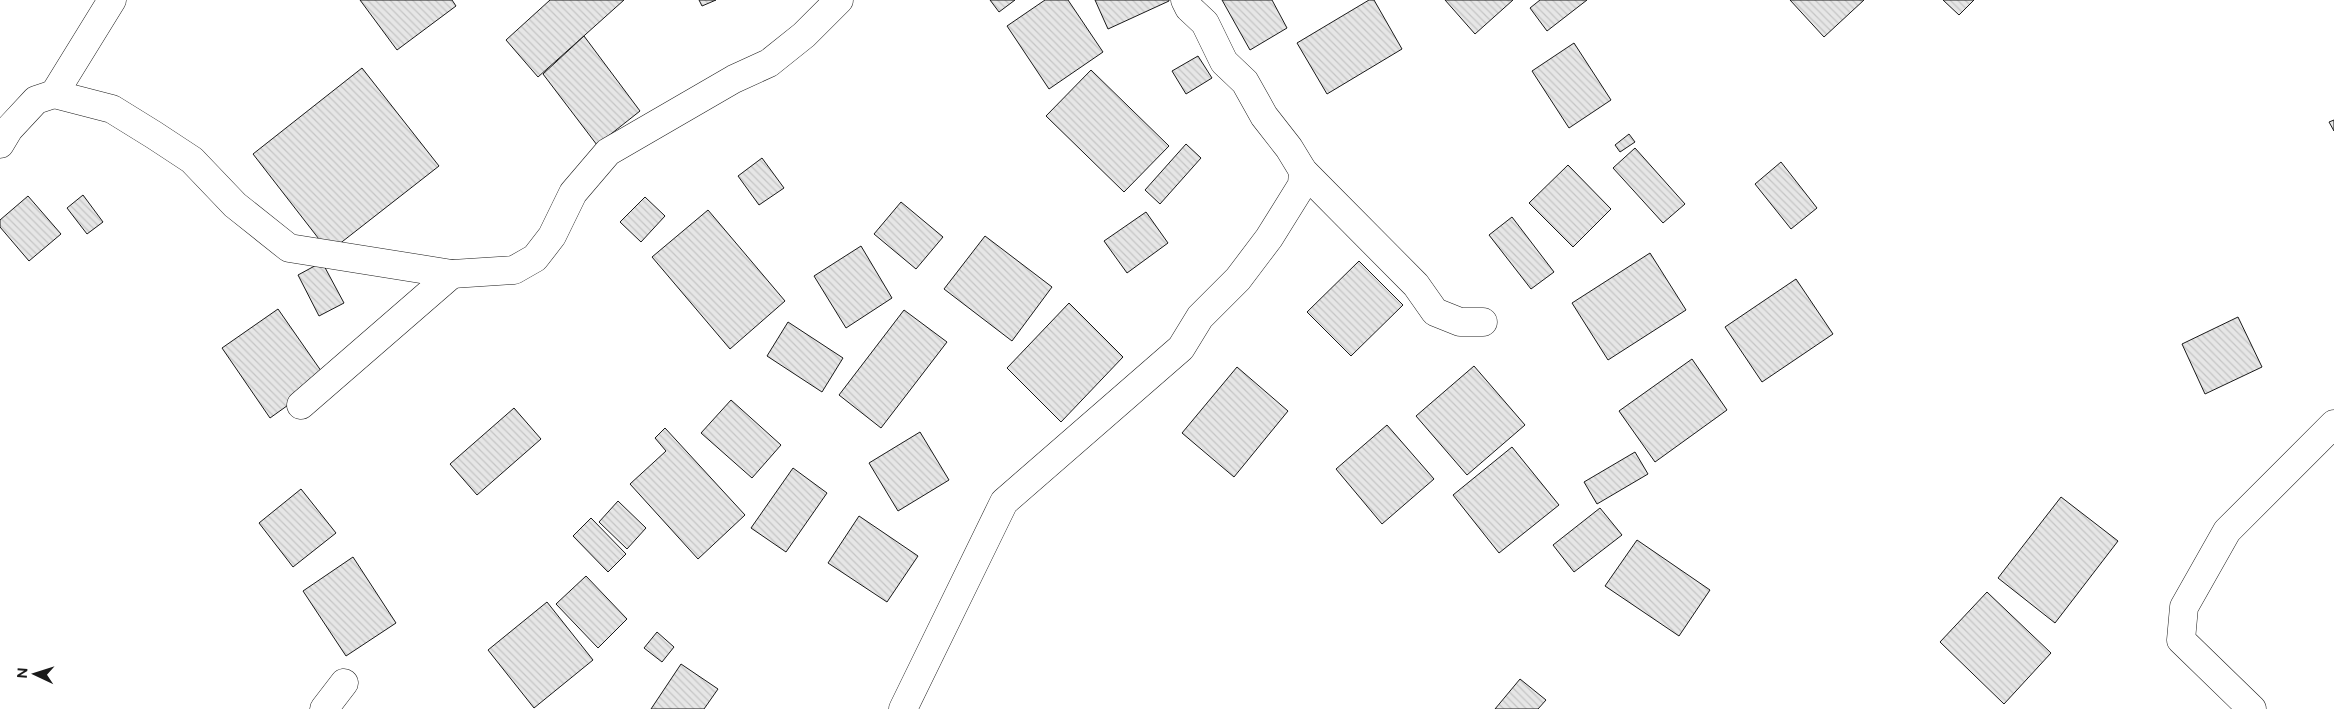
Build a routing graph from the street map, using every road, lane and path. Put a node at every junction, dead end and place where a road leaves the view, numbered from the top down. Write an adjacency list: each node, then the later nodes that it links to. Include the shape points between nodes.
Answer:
1 (112, 0): 4 (street)
2 (839, 0): 7 (street, via 804,35 769,62 608,152 573,193 552,236 535,258 514,270)
3 (1186, 0): 6 (street, via 1189,8 1205,23 1224,62 1245,82 1264,116)
4 (54, 94): 5 (street, via 36,100 9,129); 7 (street, via 112,109 154,135 192,160 235,205 289,248)
5 (0, 144)
6 (1303, 171): 8 (street, via 1416,284 1435,312 1460,322); 13 (street, via 1302,185 1269,238 1238,278 1200,317 1181,348 1004,502)
7 (452, 274): 9 (street)
8 (1482, 322)
9 (302, 405)
10 (2334, 424): 14 (street, via 2227,532 2184,607 2182,640)
11 (344, 683): 12 (street)
12 (324, 709)
13 (903, 709)
14 (2252, 709)

